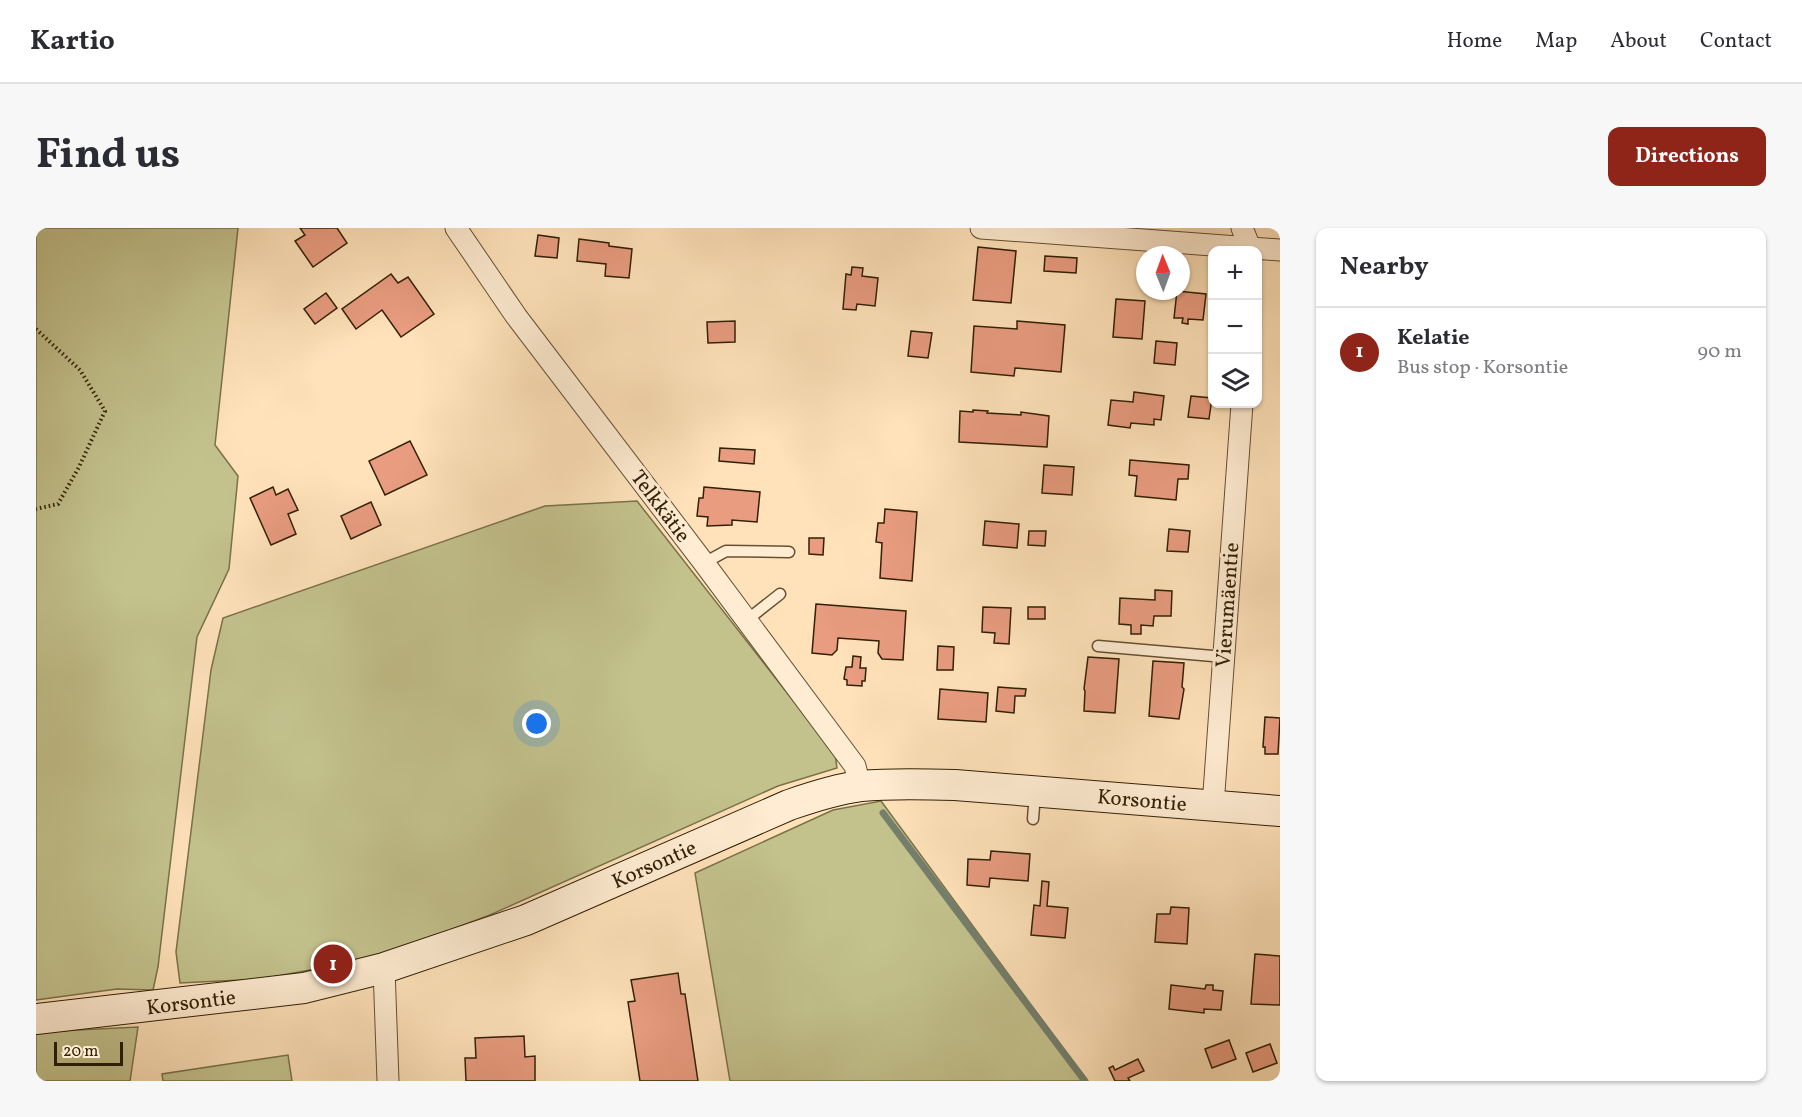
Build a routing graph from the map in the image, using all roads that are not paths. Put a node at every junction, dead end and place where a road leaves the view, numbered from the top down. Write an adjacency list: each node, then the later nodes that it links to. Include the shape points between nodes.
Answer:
1 (456, 228): 10 (street, Telkkätie, via 516,316)
2 (981, 228): 4 (street)
3 (1242, 228): 5 (street)
4 (1212, 246)
5 (1250, 246)
6 (1262, 249): 7 (street)
7 (1280, 250)
8 (1242, 408): 14 (street, Vierumäentie)
9 (789, 552): 10 (lane, via 726,551)
10 (704, 563): 12 (street, Telkkätie)
11 (780, 594): 12 (lane)
12 (747, 620): 15 (street, Telkkätie, via 855,766)
13 (1098, 646): 14 (lane)
14 (1224, 657): 17 (street, Vierumäentie)
15 (860, 786): 16 (main road, Korsontie, via 916,784); 20 (main road, Korsontie, via 789,805 526,920)
16 (1035, 790): 17 (main road, Korsontie); 19 (lane)
17 (1213, 806): 18 (main road, Korsontie)
18 (1280, 811)
19 (1034, 819)
20 (384, 968): 21 (main road, Korsontie, via 304,988); 22 (street)
21 (36, 1019)
22 (388, 1081)

